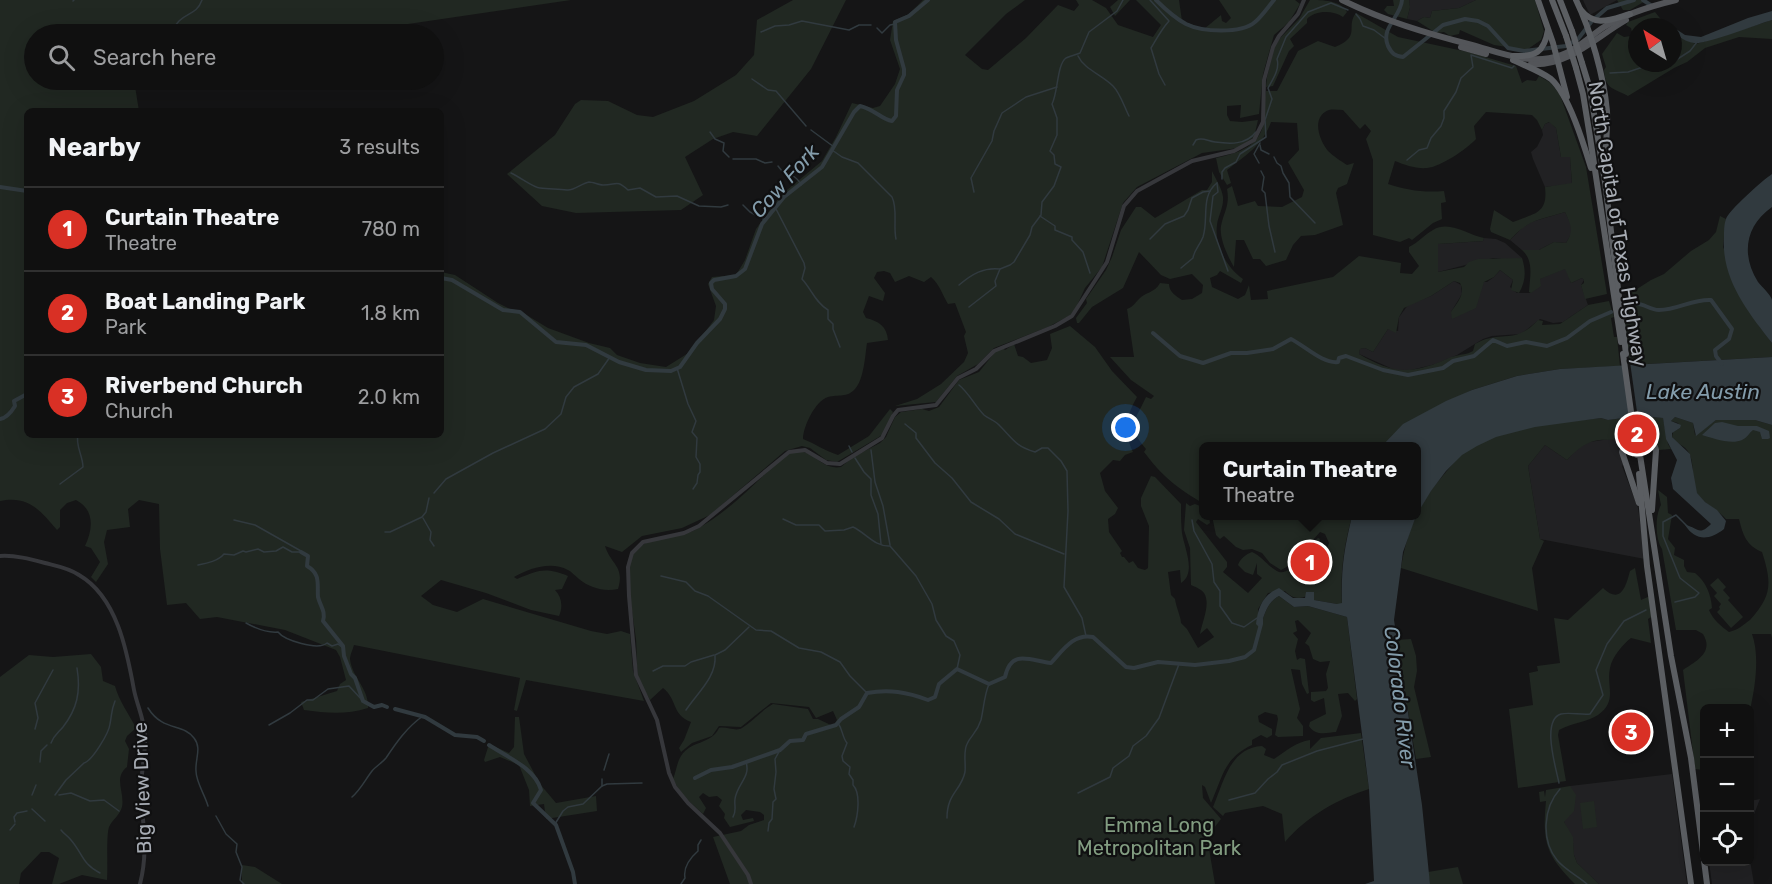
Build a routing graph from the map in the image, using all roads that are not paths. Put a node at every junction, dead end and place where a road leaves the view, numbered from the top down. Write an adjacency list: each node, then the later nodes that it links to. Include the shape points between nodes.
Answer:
1 (1304, 0): 29 (street, via 1273,47 1265,74 1263,122 1257,136 1239,150 1192,161 1134,193 1125,206 1107,262 1072,316 994,351 976,369 958,378 936,405 898,410 882,438 842,463 827,463 805,450 789,452 699,526 646,541 632,553 628,567 636,675 657,720 672,781 720,833)
2 (1342, 0): 12 (main road)
3 (1538, 0): 13 (highway)
4 (1552, 0): 20 (highway, North Capital of Texas Highway, bridge, via 1583,94)
5 (1560, 0): 19 (highway, North Capital of Texas Highway, bridge, via 1590,89)
6 (1576, 0): 11 (highway)
7 (1676, 0): 8 (main road)
8 (1657, 2): 9 (main road)
9 (1639, 11): 10 (main road); 15 (main road)
10 (1630, 14): 11 (highway, via 1599,21); 15 (main road)
11 (1586, 19): 15 (highway)
12 (1399, 27): 14 (main road); 14 (main road)
13 (1548, 29): 16 (highway, via 1544,44 1536,53); 17 (highway)
14 (1423, 35): 16 (main road)
15 (1590, 37): 17 (main road); 19 (highway, via 1606,102)
16 (1513, 58): 17 (main road, via 1542,64); 18 (highway, via 1550,78)
17 (1557, 58): 18 (highway)
18 (1572, 115): 20 (highway)
19 (1605, 182): 21 (highway, North Capital of Texas Highway)
20 (1596, 186): 21 (highway, North Capital of Texas Highway)
21 (1624, 354): 24 (highway, North Capital of Texas Highway, bridge)
22 (1641, 440): 26 (highway, via 1649,440 1656,450)
23 (1632, 441): 25 (highway, via 1622,452)
24 (1638, 455): 25 (highway, North Capital of Texas Highway); 26 (highway, North Capital of Texas Highway)
25 (1642, 515): 30 (highway, North Capital of Texas Highway)
26 (1652, 525): 31 (highway, North Capital of Texas Highway, via 1691,758)
27 (0, 556): 28 (street, Big View Drive, via 23,557 69,569 87,580 111,609 130,665 145,731 141,789 146,843)
28 (140, 884)
29 (751, 884)
30 (1691, 884)
31 (1707, 884)

